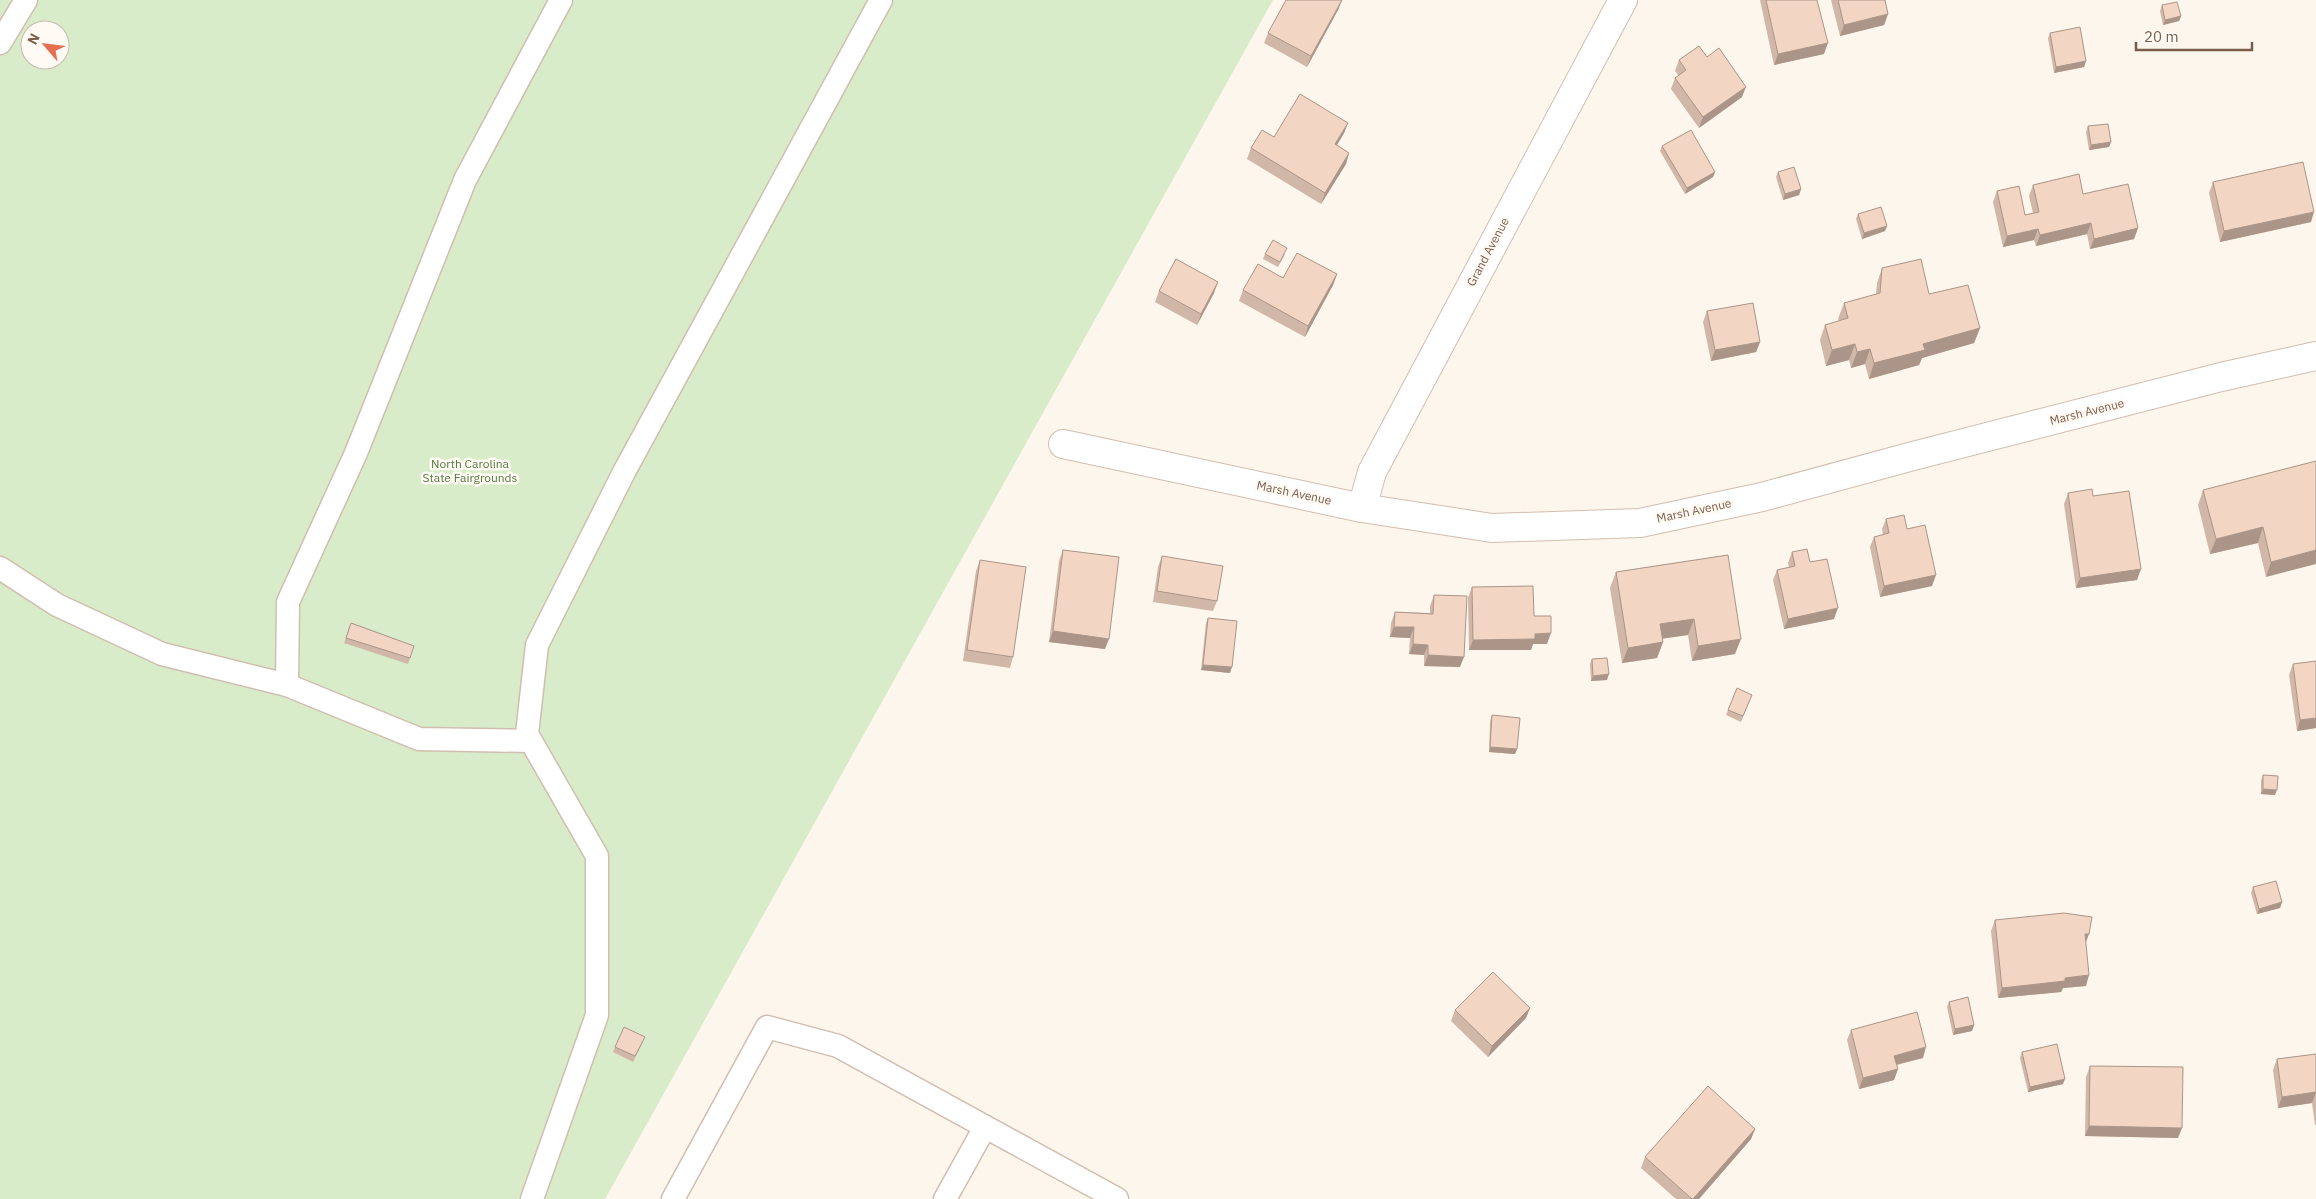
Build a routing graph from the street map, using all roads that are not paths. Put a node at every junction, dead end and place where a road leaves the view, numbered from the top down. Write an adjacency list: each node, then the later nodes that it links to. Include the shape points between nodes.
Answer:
1 (26, 0): 5 (lane)
2 (561, 0): 10 (lane, via 465,180 356,453 288,602)
3 (881, 0): 11 (lane, via 624,472 537,645 527,734)
4 (1623, 0): 8 (street, Grand Avenue, via 1372,472)
5 (0, 43)
6 (2316, 356): 8 (street, Marsh Avenue, via 1923,453 1762,497 1640,523 1492,528)
7 (1063, 444): 8 (street, Marsh Avenue)
8 (1362, 508)
9 (0, 568): 10 (lane, via 57,605 162,654)
10 (287, 684): 11 (lane, via 419,739)
11 (531, 741): 13 (lane, via 597,856 597,1015)
12 (985, 1127): 14 (lane, via 838,1046 768,1027); 15 (lane); 16 (lane)
13 (532, 1199)
14 (673, 1199)
15 (945, 1199)
16 (1117, 1199)

